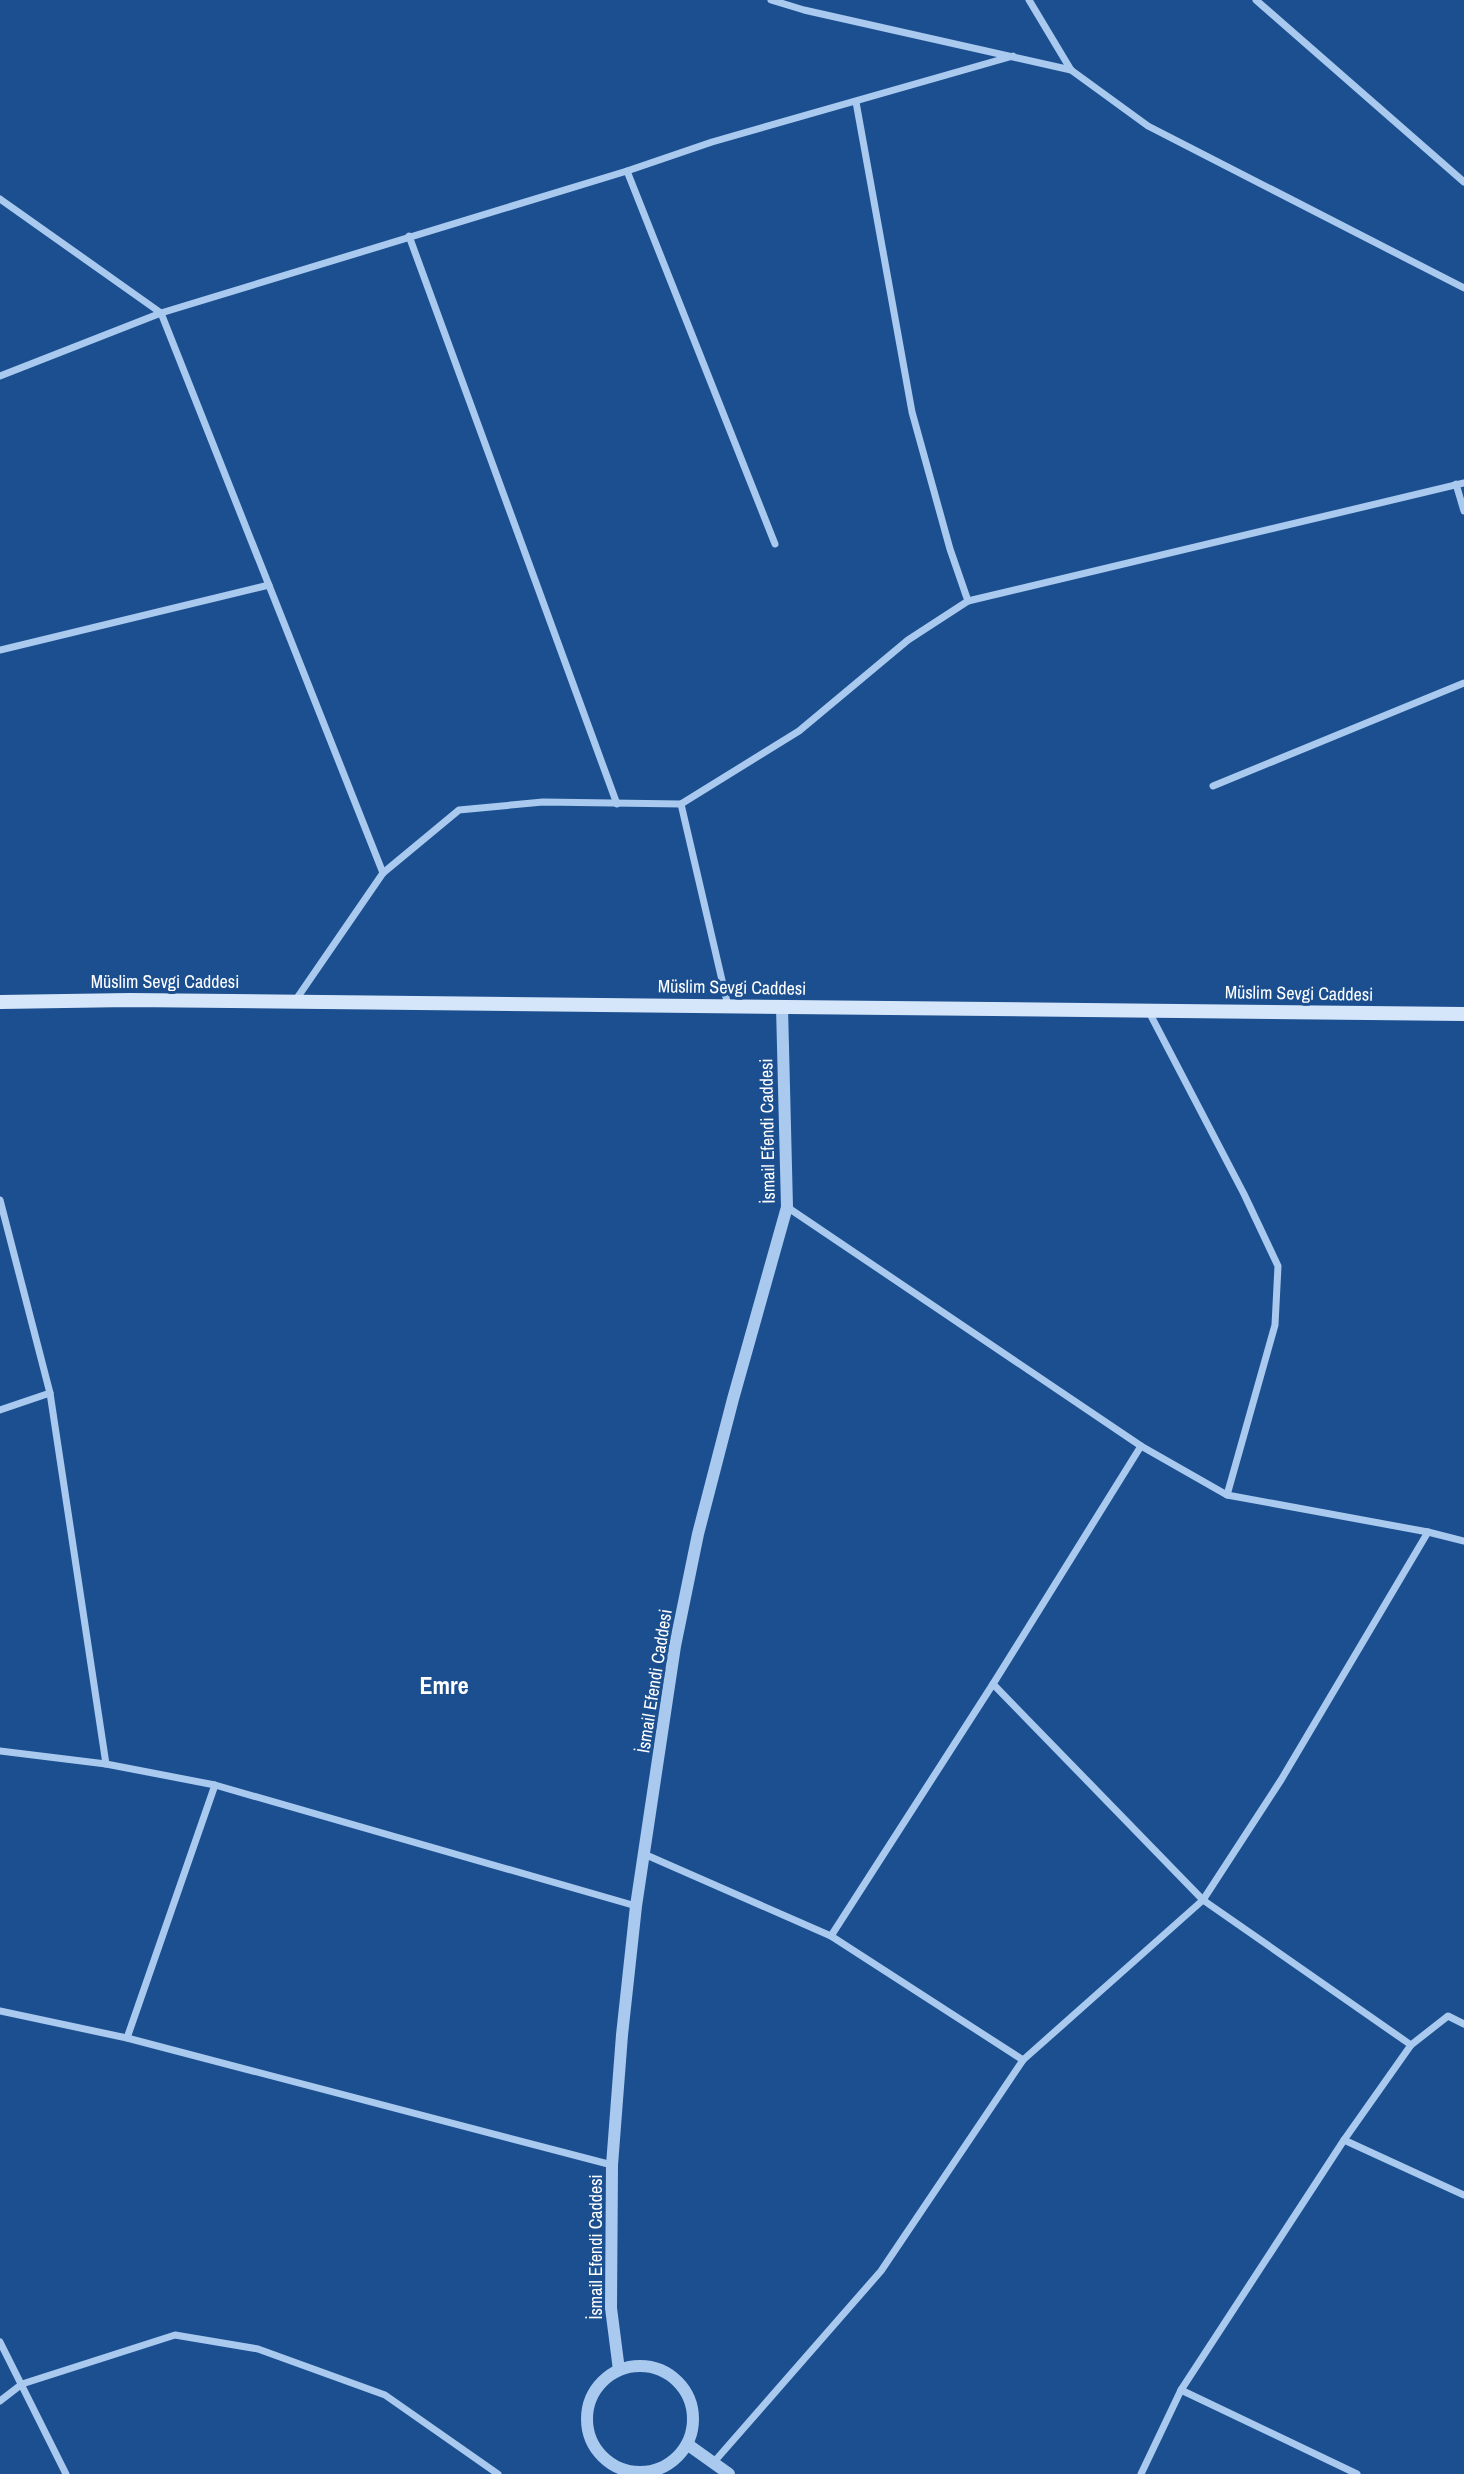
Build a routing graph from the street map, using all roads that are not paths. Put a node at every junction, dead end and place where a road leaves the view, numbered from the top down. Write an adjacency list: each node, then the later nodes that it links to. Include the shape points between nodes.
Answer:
1 (771, 0): 4 (street)
2 (1028, 0): 5 (street)
3 (1256, 0): 8 (street)
4 (1013, 57): 5 (street); 6 (street)
5 (1071, 70): 11 (street, via 1148,126)
6 (856, 102): 7 (street, via 712,142); 18 (street, via 912,412)
7 (627, 172): 10 (street); 16 (street)
8 (1464, 183)
9 (0, 199): 12 (street)
10 (409, 236): 12 (street); 22 (street)
11 (1464, 288)
12 (161, 313): 13 (street); 17 (street)
13 (0, 376)
14 (1460, 484): 15 (street); 18 (street)
15 (1464, 510)
16 (775, 544)
17 (269, 585): 19 (street); 24 (street)
18 (968, 601): 23 (street, via 908,640 799,732)
19 (0, 650)
20 (1464, 683): 21 (street)
21 (1213, 786)
22 (617, 804): 23 (street); 24 (street, via 543,802 459,810)
23 (681, 804): 27 (street)
24 (383, 873): 25 (street)
25 (295, 1001): 26 (main road, Müslim Sevgi Caddesi); 27 (main road, Müslim Sevgi Caddesi)
26 (0, 1002)
27 (729, 1006): 28 (main road, Müslim Sevgi Caddesi)
28 (782, 1007): 29 (main road, Müslim Sevgi Caddesi); 32 (street, İsmail Efendi Caddesi)
29 (1148, 1011): 30 (main road, Müslim Sevgi Caddesi); 36 (street, via 1278,1266 1275,1325)
30 (1464, 1014)
31 (0, 1200): 33 (street)
32 (787, 1208): 35 (street); 43 (street, İsmail Efendi Caddesi, via 698,1534 675,1646)
33 (50, 1393): 34 (street); 41 (street)
34 (0, 1410)
35 (1141, 1446): 36 (street); 39 (street)
36 (1227, 1495): 37 (street)
37 (1428, 1532): 38 (street); 44 (street, via 1281,1780)
38 (1464, 1541)
39 (993, 1684): 44 (street); 46 (street)
40 (0, 1751): 41 (street)
41 (106, 1764): 42 (street)
42 (215, 1785): 45 (street); 49 (street)
43 (644, 1854): 45 (street, İsmail Efendi Caddesi); 46 (street)
44 (1203, 1900): 50 (street); 51 (street)
45 (636, 1906): 53 (street, İsmail Efendi Caddesi)
46 (831, 1936): 51 (street)
47 (0, 2011): 49 (street)
48 (1464, 2024): 50 (street, via 1448,2016)
49 (127, 2038): 53 (street)
50 (1410, 2045): 52 (street)
51 (1023, 2060): 61 (street, via 881,2271)
52 (1345, 2140): 54 (street); 58 (street)
53 (612, 2165): 56 (street, İsmail Efendi Caddesi, via 611,2308)
54 (1464, 2195)
55 (0, 2342): 57 (street)
56 (619, 2370): 60 (street, via 654,2367 683,2386 694,2420); 62 (street, via 604,2379 587,2410 593,2444)
57 (22, 2384): 59 (street); 63 (street); 64 (street, via 175,2335 258,2349 385,2395)
58 (1181, 2390): 66 (street); 67 (street)
59 (0, 2401)
60 (687, 2444): 61 (street); 62 (street, via 669,2465 653,2472)
61 (714, 2462): 65 (street)
62 (616, 2471)
63 (66, 2474)
64 (498, 2474)
65 (729, 2474)
66 (1141, 2474)
67 (1357, 2474)

